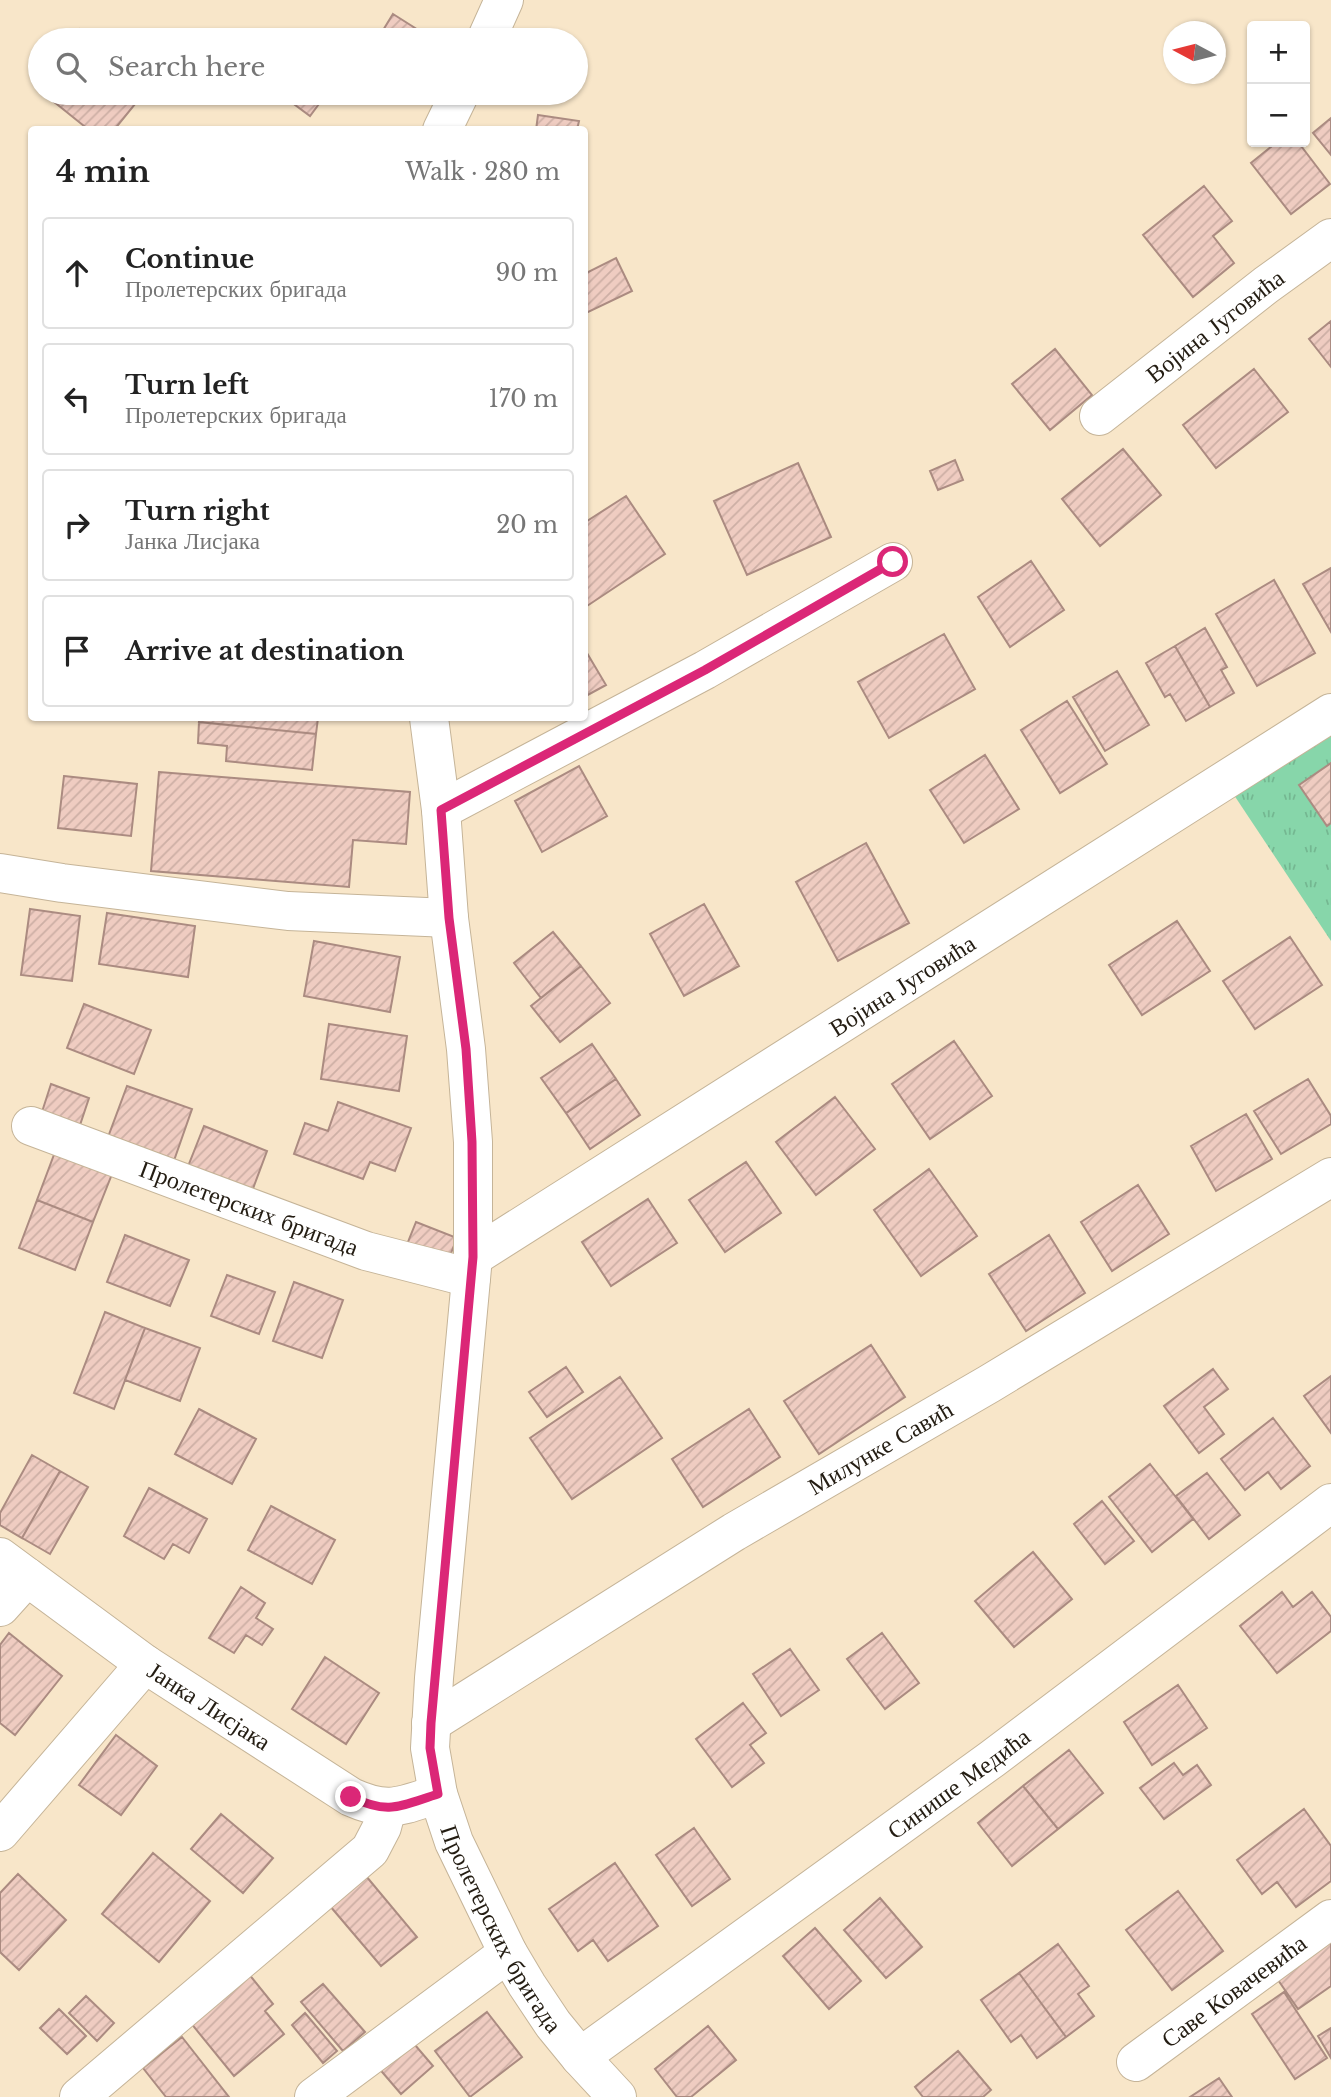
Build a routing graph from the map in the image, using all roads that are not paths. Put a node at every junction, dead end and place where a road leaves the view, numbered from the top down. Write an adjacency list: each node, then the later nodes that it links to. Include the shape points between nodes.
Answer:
1 (504, 0): 2 (street)
2 (491, 28)
3 (454, 105): 4 (street)
4 (444, 126)
5 (1331, 238): 6 (street, Војина Југовића)
6 (1099, 416)
7 (893, 562): 10 (street, via 705,670)
8 (1331, 713): 15 (street, Војина Југовића)
9 (429, 721): 10 (street, Пролетерских бригада)
10 (441, 810): 12 (street, Пролетерских бригада)
11 (0, 873): 12 (street, via 288,911)
12 (449, 918): 15 (street, Пролетерских бригада, via 466,1049)
13 (31, 1126): 15 (street, Пролетерских бригада, via 366,1251)
14 (1331, 1177): 20 (street, Милунке Савић, via 733,1532)
15 (472, 1267): 20 (street, Пролетерских бригада)
16 (1331, 1503): 26 (street, Синише Медића, via 992,1759)
17 (14, 1567): 18 (street); 19 (street, Јанка Лисјака)
18 (0, 1607)
19 (145, 1664): 22 (street, Јанка Лисјака, via 351,1797); 23 (street)
20 (431, 1723): 21 (street, Пролетерских бригада)
21 (438, 1794): 22 (street); 25 (street, Пролетерских бригада, via 454,1842)
22 (387, 1808): 28 (street, via 370,1850)
23 (0, 1832)
24 (1331, 1919): 27 (street, Саве Ковачевића)
25 (508, 1953): 26 (street, Пролетерских бригада); 29 (street)
26 (580, 2057): 30 (street, Пролетерских бригада)
27 (1136, 2062)
28 (79, 2097)
29 (314, 2097)
30 (617, 2097)

